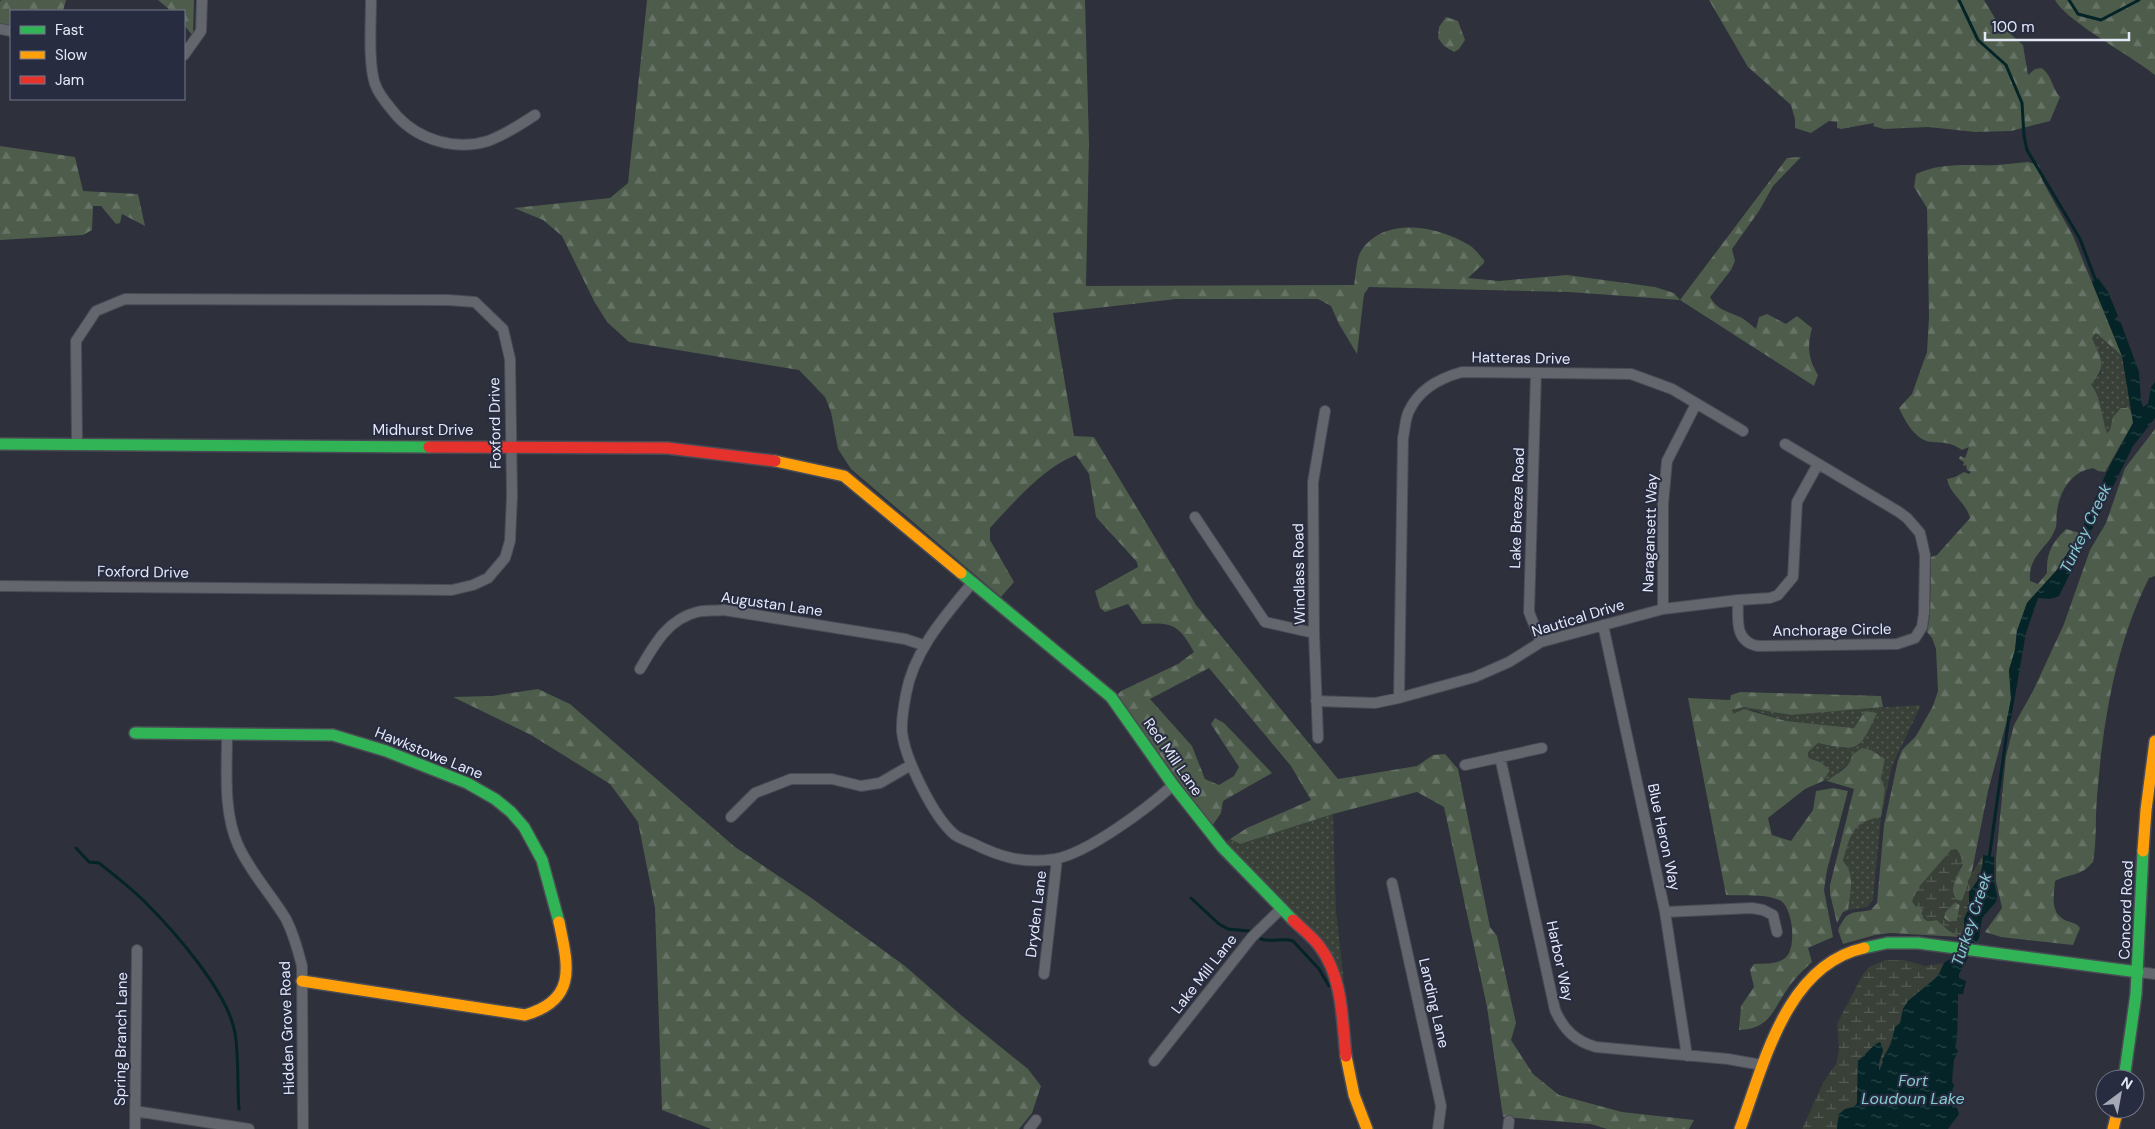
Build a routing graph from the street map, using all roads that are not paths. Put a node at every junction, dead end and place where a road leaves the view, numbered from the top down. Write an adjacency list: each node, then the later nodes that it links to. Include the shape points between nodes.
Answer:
1 (202, 0): 3 (street, via 200,31)
2 (371, 0): 4 (street, via 375,83 381,96 406,125 428,139 456,145 487,141)
3 (185, 54)
4 (535, 115)
5 (1536, 373): 6 (street, Hatteras Drive, via 1631,374 1672,389); 22 (street, Lake Breeze Road, via 1529,612); 25 (street, Hatteras Drive, via 1462,372 1448,376 1418,395 1408,412 1403,438)
6 (1696, 404): 8 (street, Hatteras Drive); 19 (street, Naragansett Way, via 1667,460 1663,504)
7 (1325, 411): 21 (street, Windlass Road, via 1313,482)
8 (1743, 431)
9 (77, 443): 10 (street, Midhurst Drive); 12 (street, Midhurst Drive); 12 (street, Foxford Drive, via 76,341 96,311 125,299 448,300 474,302 503,328 510,359)
10 (0, 444)
11 (1784, 444): 13 (street, Anchorage Circle)
12 (510, 446): 14 (street, Midhurst Drive, via 668,448 735,455 822,469); 17 (street, Foxford Drive, via 510,541 505,558 497,569 473,585 452,590)
13 (1818, 464): 18 (street, via 1797,502 1793,578 1783,591 1770,598); 18 (street, Anchorage Circle, via 1899,512 1920,533 1925,555 1924,613 1918,634 1897,644 1753,646 1740,633)
14 (844, 476): 16 (street, Red Mill Lane)
15 (1195, 517): 21 (street, via 1265,622)
16 (973, 582): 23 (street); 35 (street, Red Mill Lane, via 1111,697)
17 (0, 586)
18 (1738, 600): 19 (street, Nautical Drive)
19 (1663, 609): 20 (street, Nautical Drive)
20 (1603, 625): 22 (street, Nautical Drive); 40 (street, Blue Heron Way)
21 (1314, 633): 26 (street, Windlass Road)
22 (1540, 642): 25 (street, Nautical Drive, via 1508,662 1474,677)
23 (923, 645): 24 (street, Augustan Lane, via 905,639 724,610 696,612 675,621 656,641); 33 (street, via 906,693 902,731)
24 (640, 669)
25 (1399, 698): 26 (street, Nautical Drive, via 1375,702)
26 (1316, 701): 29 (street, Windlass Road)
27 (135, 732): 28 (street, Hawkstowe Lane)
28 (227, 735): 46 (street, Hidden Grove Road, via 230,820 249,866 286,919 296,942); 46 (street, Hawkstowe Lane, via 333,735 365,743 471,785 496,799 516,818 547,867 566,954 567,975 553,1003 541,1011 525,1015)
29 (1318, 738)
30 (2155, 741): 43 (street, Concord Road, via 2144,833)
31 (1542, 748): 32 (street)
32 (1500, 757): 34 (street); 47 (street, Harbor Way, via 1555,1010 1562,1023 1579,1041 1596,1048)
33 (911, 765): 36 (street, via 880,783 861,786 832,779 790,779 755,793); 37 (street, via 931,804 955,835 996,855 1029,862)
34 (1465, 765)
35 (1173, 785): 37 (street, via 1092,844); 39 (street, Red Mill Lane, via 1222,847)
36 (731, 817)
37 (1057, 859): 44 (street, Dryden Lane)
38 (1392, 883): 58 (street, Landing Lane, via 1441,1106)
39 (1282, 908): 48 (street, Lake Mill Lane, via 1252,937); 57 (street, Red Mill Lane, via 1321,948 1338,982 1348,1074)
40 (1665, 912): 41 (street, via 1752,908 1773,915); 47 (street, Blue Heron Way)
41 (1777, 932)
42 (137, 950): 51 (street, Spring Branch Lane)
43 (2138, 972): 45 (street); 49 (street, via 1918,943 1887,943 1844,954 1804,983 1790,1003); 50 (street, Concord Road)
44 (1044, 974)
45 (2155, 974)
46 (302, 981): 55 (street, Hidden Grove Road)
47 (1687, 1056): 49 (street, Harbor Way)
48 (1154, 1061)
49 (1762, 1065): 59 (street)
50 (2126, 1069)
51 (135, 1111): 53 (street, Spring Branch Lane); 54 (street)
52 (1036, 1120): 56 (street)
53 (135, 1129)
54 (250, 1129)
55 (303, 1129)
56 (1029, 1129)
57 (1367, 1129)
58 (1438, 1129)
59 (1740, 1129)

